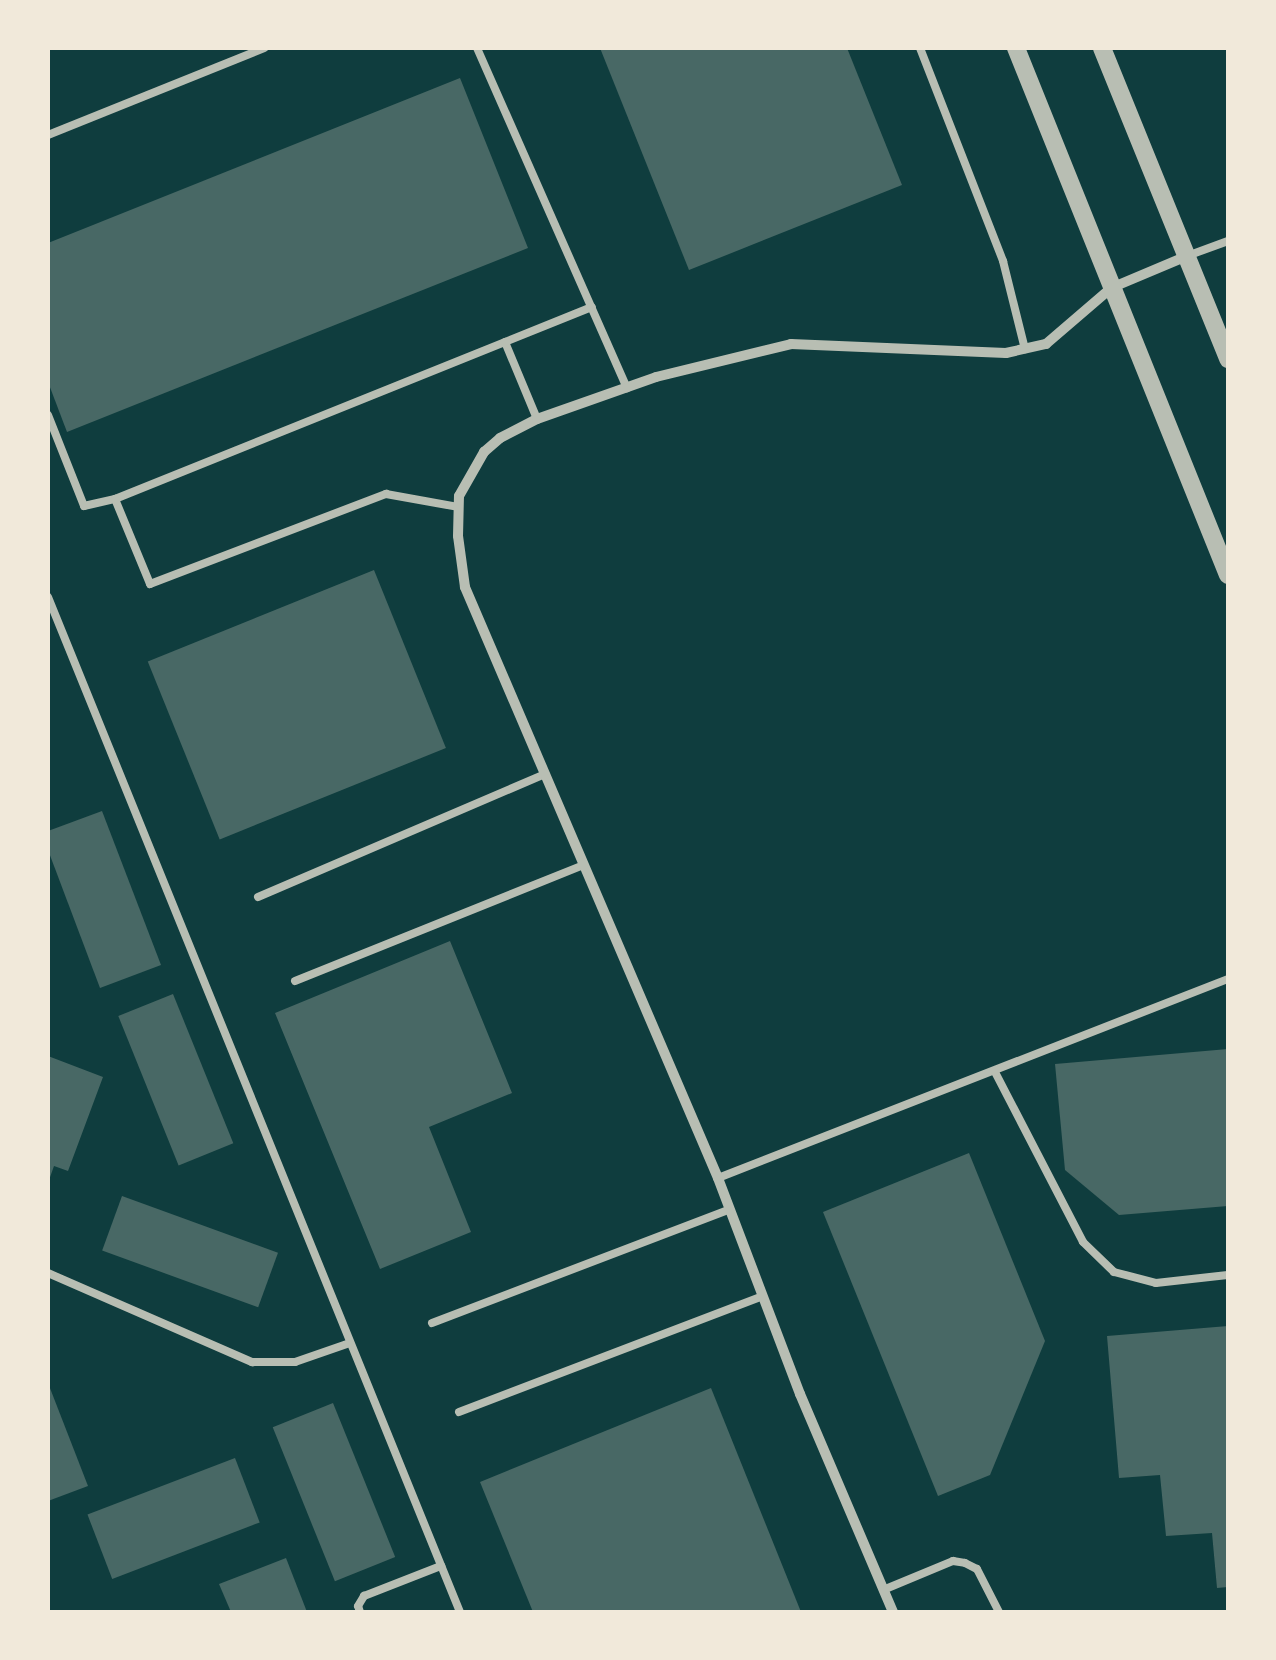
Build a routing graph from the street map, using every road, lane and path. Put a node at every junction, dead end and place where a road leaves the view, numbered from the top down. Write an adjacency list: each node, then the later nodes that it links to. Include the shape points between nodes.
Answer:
1 (264, 48): 6 (lane)
2 (477, 48): 10 (lane)
3 (920, 48): 12 (lane, via 1003,261)
4 (1016, 48): 9 (street)
5 (1102, 48): 8 (street)
6 (48, 134)
7 (1228, 240): 8 (lane)
8 (1187, 256): 9 (street); 13 (street)
9 (1110, 288): 12 (street, via 1046,344); 19 (street)
10 (592, 307): 11 (lane); 14 (lane)
11 (505, 342): 16 (lane); 17 (lane)
12 (1026, 348): 14 (street, via 1006,353 791,344)
13 (1228, 359)
14 (626, 388): 16 (street)
15 (48, 416): 17 (lane, via 84,506)
16 (537, 420): 18 (street, via 484,452)
17 (115, 499): 18 (lane, via 150,584 386,494)
18 (458, 507): 21 (street, via 465,588)
19 (1228, 575)
20 (48, 598): 33 (lane)
21 (545, 774): 22 (street); 23 (lane)
22 (584, 866): 25 (lane); 27 (street)
23 (258, 897)
24 (1228, 978): 26 (lane)
25 (294, 981)
26 (995, 1072): 27 (lane); 30 (lane, via 1083,1242 1114,1272 1156,1282)
27 (718, 1178): 28 (street)
28 (730, 1209): 31 (street); 32 (lane)
29 (48, 1273): 33 (lane, via 252,1362 295,1362)
30 (1228, 1275)
31 (762, 1296): 34 (lane); 36 (street)
32 (432, 1324)
33 (350, 1343): 35 (lane)
34 (459, 1412)
35 (441, 1566): 37 (lane, via 364,1596); 38 (lane)
36 (884, 1590): 39 (street); 40 (lane, via 954,1561 965,1563 977,1569)
37 (360, 1612)
38 (460, 1612)
39 (893, 1612)
40 (999, 1612)

